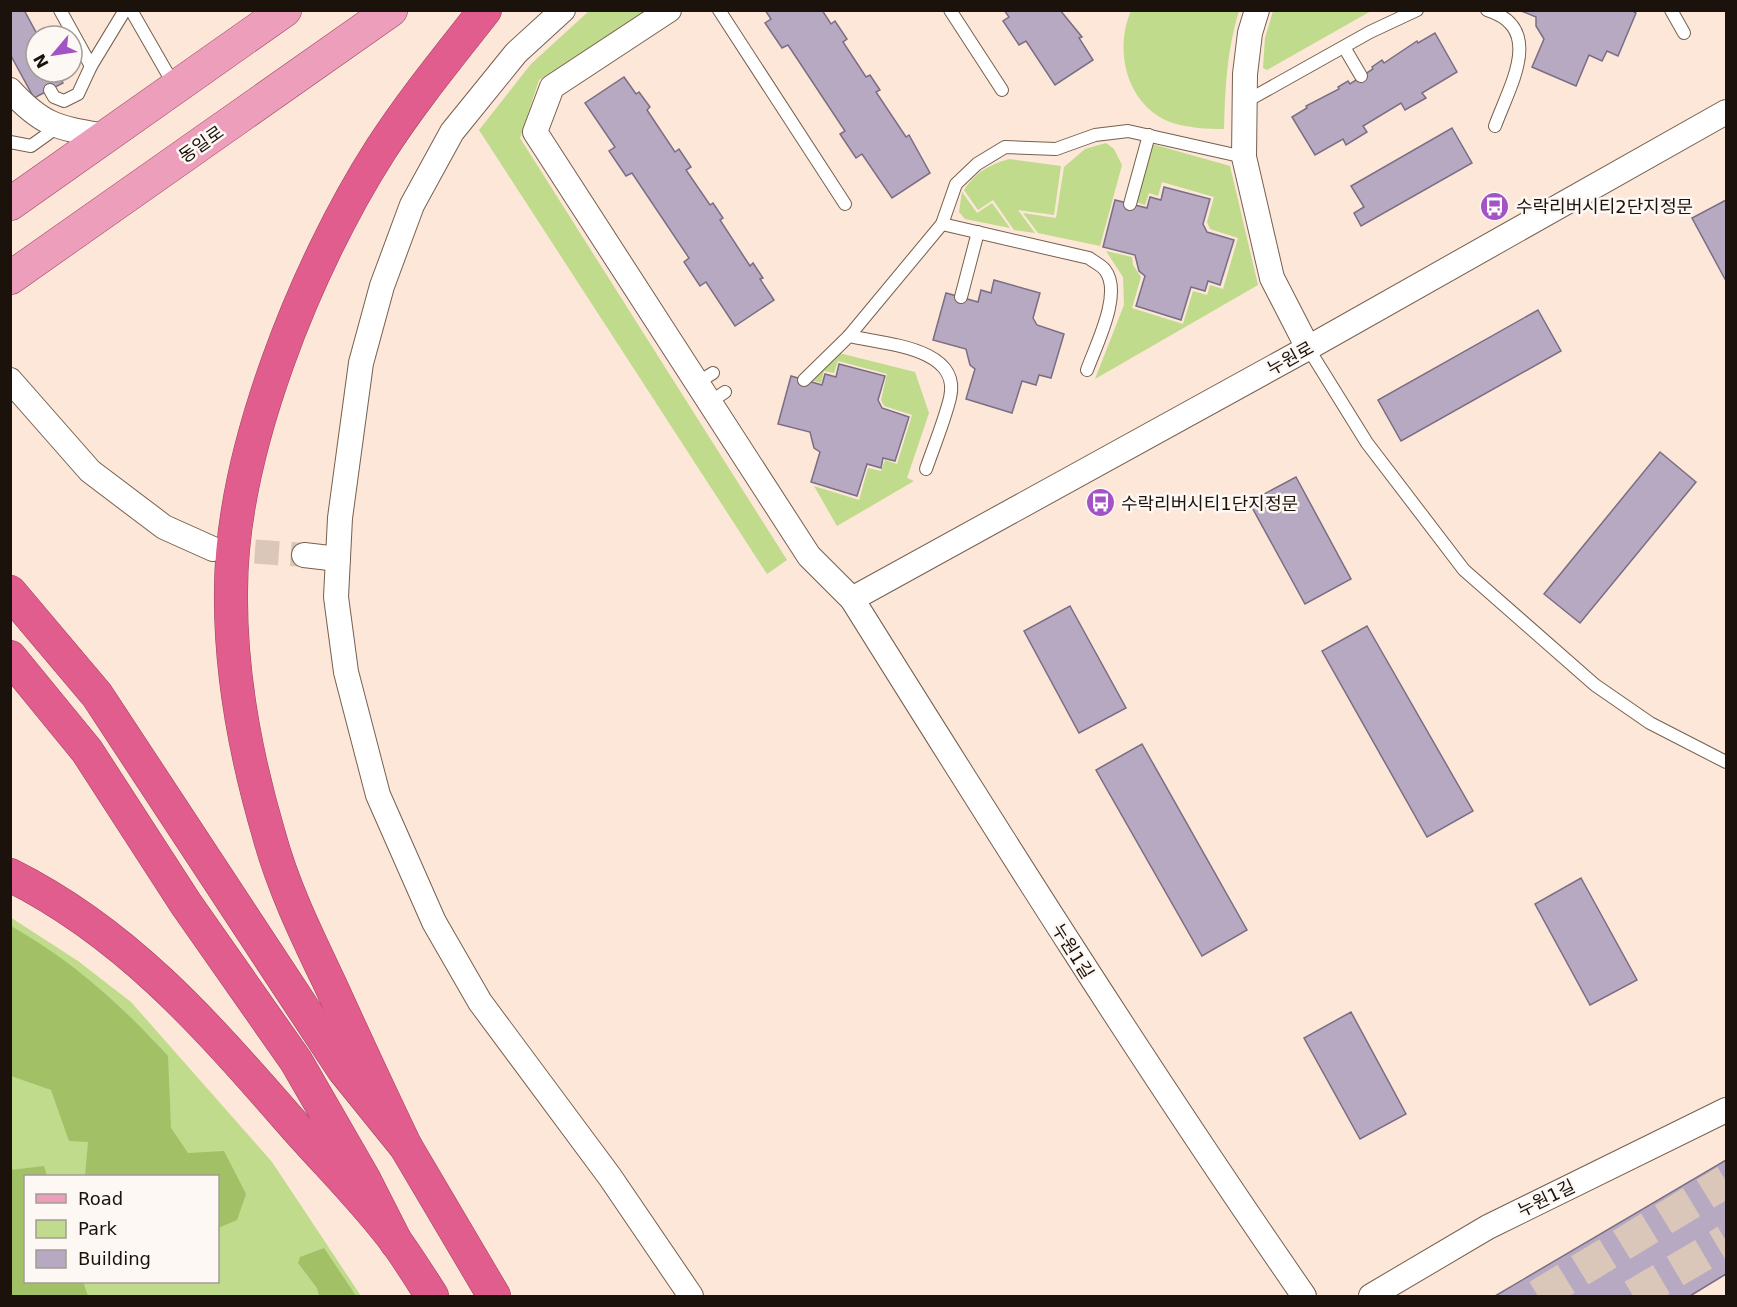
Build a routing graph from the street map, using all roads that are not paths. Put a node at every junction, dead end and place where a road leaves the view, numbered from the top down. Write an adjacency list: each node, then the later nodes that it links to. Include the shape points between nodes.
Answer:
1 (60, 10): 17 (lane)
2 (125, 10): 17 (lane)
3 (131, 10): 19 (lane)
4 (391, 10): 36 (main road, 동일로)
5 (485, 10): 53 (highway, via 381,149 334,231 278,361 260,418 241,497 232,562 232,628 239,693 269,837 293,906)
6 (563, 10): 46 (street, via 516,53 452,132 412,205 382,286 361,363)
7 (669, 10): 48 (street, 누원1길, via 552,87 535,132 711,388 808,556)
8 (719, 10): 32 (lane)
9 (950, 10): 22 (lane)
10 (1257, 10): 23 (street, via 1250,33)
11 (1417, 10): 16 (lane)
12 (1487, 10): 25 (lane, via 1512,24 1520,37 1520,56)
13 (1671, 10): 15 (lane)
14 (282, 12): 19 (main road)
15 (1684, 33)
16 (1344, 47): 18 (lane); 23 (lane)
17 (92, 66): 21 (lane, via 78,94 64,101 54,97)
18 (1361, 76)
19 (180, 84): 28 (main road)
20 (10, 90): 26 (street, via 30,111)
21 (50, 90)
22 (1002, 90)
23 (1245, 102): 30 (street)
24 (1726, 112): 39 (street, 누원로)
25 (1495, 126)
26 (56, 128): 28 (street); 29 (lane, via 31,146)
27 (1149, 135): 30 (lane); 33 (lane); 34 (lane, via 1128,131 1095,135 1056,149 1005,147 977,164 956,184)
28 (106, 136): 31 (main road)
29 (10, 142)
30 (1244, 157): 39 (street, via 1272,278)
31 (10, 204)
32 (845, 204)
33 (1130, 204)
34 (942, 224): 35 (lane); 38 (lane)
35 (978, 232): 37 (lane); 40 (lane, via 1089,258 1104,268 1111,281 1112,300)
36 (10, 278)
37 (961, 297)
38 (849, 336): 42 (lane); 43 (lane, via 929,354 944,364 950,377 951,397)
39 (1308, 348): 48 (street, 누원로); 50 (lane, via 1367,442 1464,570 1595,685 1650,723)
40 (1087, 370)
41 (10, 380): 44 (street, via 90,471 164,527)
42 (804, 380)
43 (926, 469)
44 (213, 549)
45 (304, 555): 46 (street)
46 (338, 559): 57 (street, via 336,597 345,672 378,795 434,922 480,1002 610,1177)
47 (10, 592): 53 (highway, via 97,695 343,1069)
48 (852, 599): 58 (street, 누원1길, via 1096,988)
49 (10, 657): 54 (highway, via 87,751 186,904 296,1061)
50 (1726, 762)
51 (10, 875): 54 (highway, via 102,929 154,973 216,1036)
52 (1726, 1110): 59 (street, 누원1길, via 1488,1227)
53 (406, 1147): 56 (highway)
54 (396, 1242): 55 (highway)
55 (432, 1296)
56 (494, 1296)
57 (691, 1296)
58 (1304, 1296)
59 (1371, 1296)

